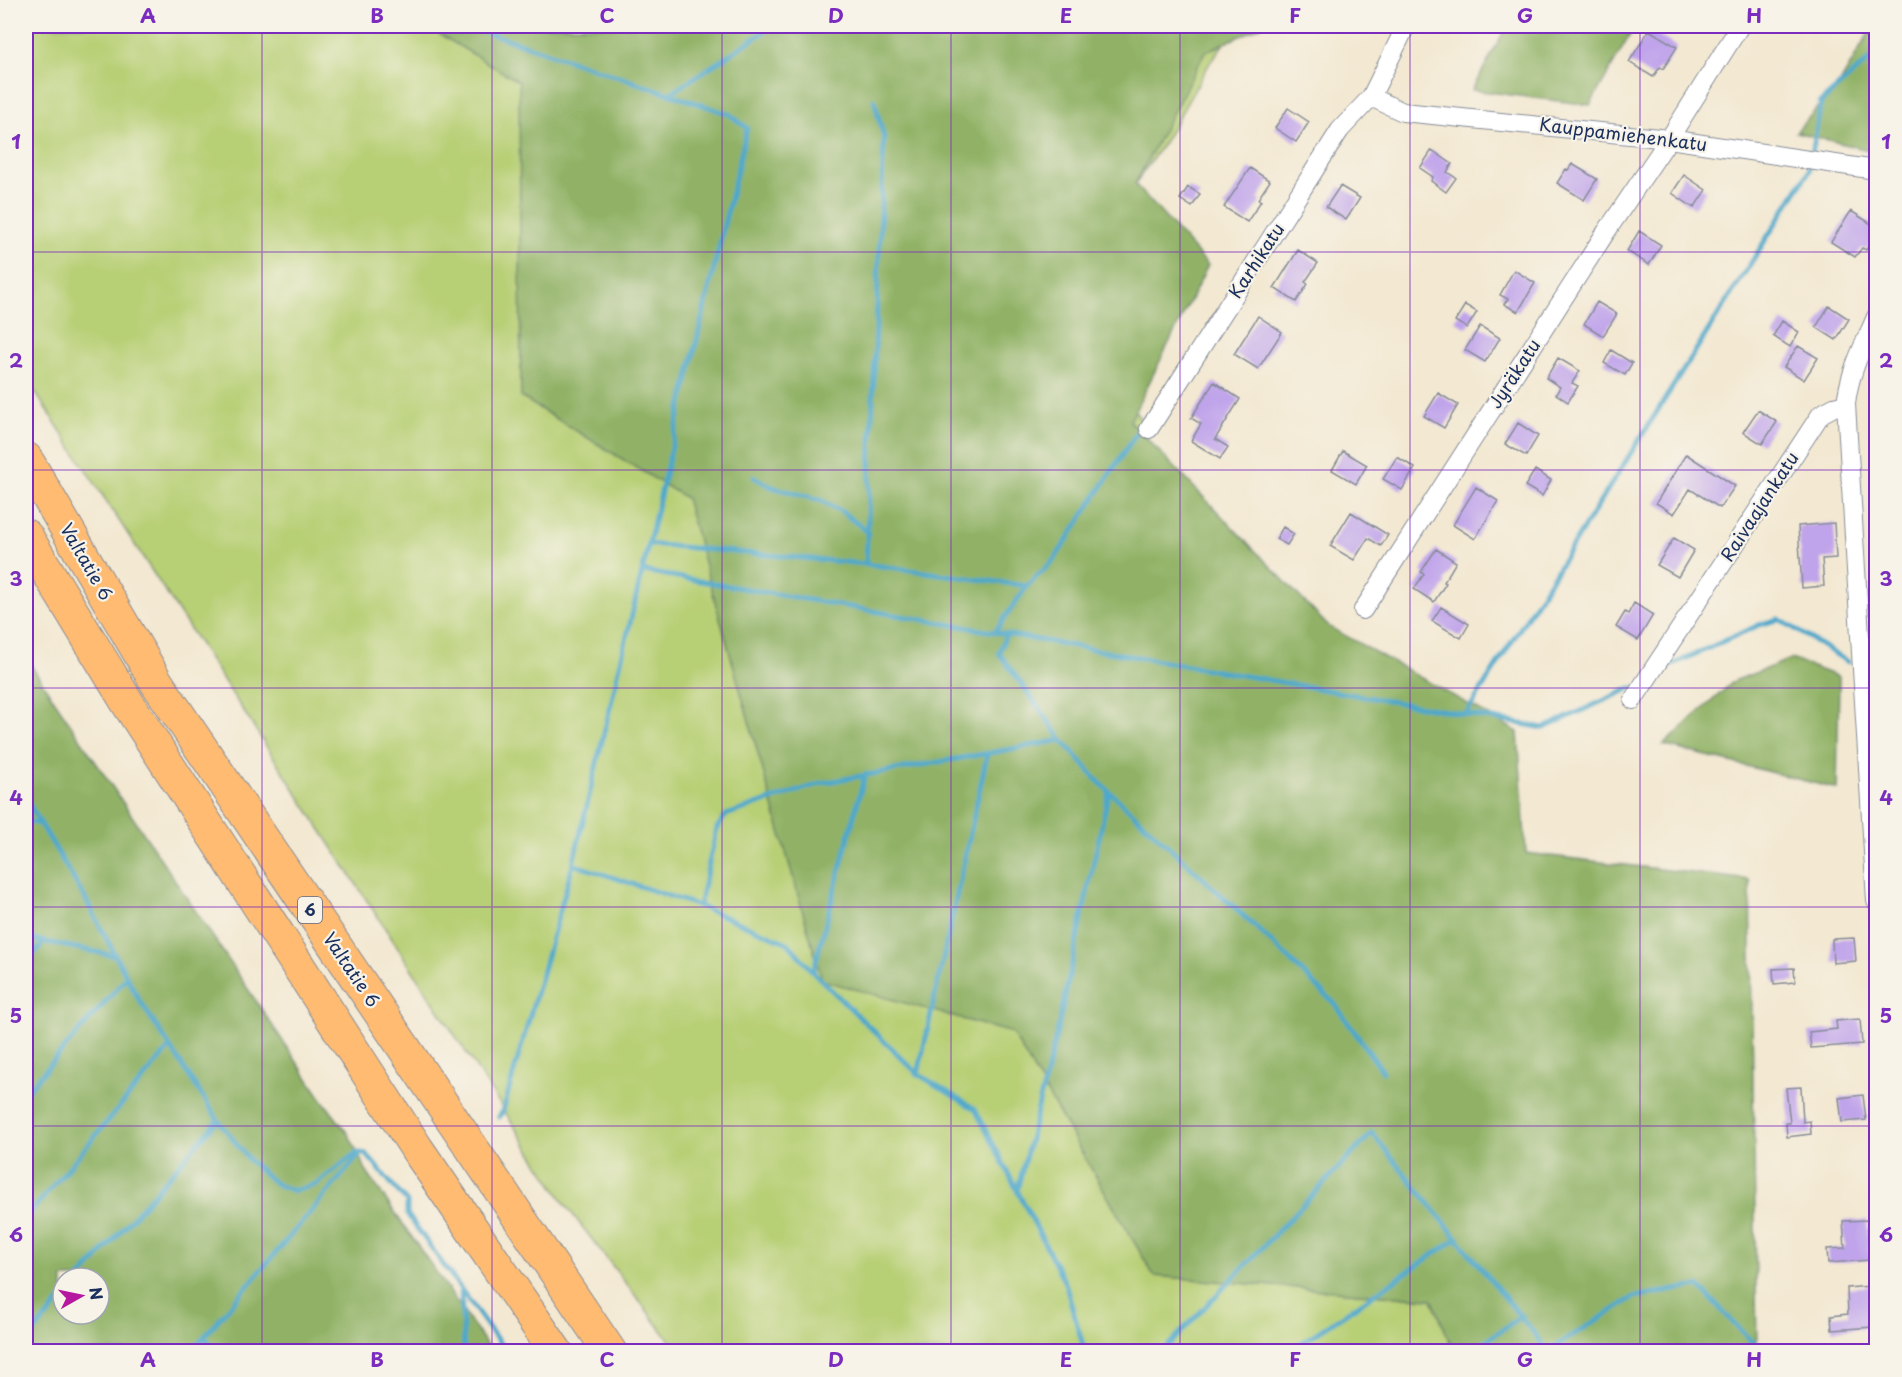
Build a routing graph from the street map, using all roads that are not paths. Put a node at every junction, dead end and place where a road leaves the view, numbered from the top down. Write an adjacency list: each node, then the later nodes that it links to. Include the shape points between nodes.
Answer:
1 (1406, 26): 3 (street, Karhikatu)
2 (1740, 26): 4 (street, Jyräkatu)
3 (1371, 97): 4 (street, Kauppamiehenkatu, via 1403,112); 8 (street, Karhikatu, via 1340,130)
4 (1669, 139): 5 (street, Kauppamiehenkatu); 11 (street, Jyräkatu)
5 (1876, 170)
6 (1876, 317): 7 (street, via 1855,365)
7 (1846, 404): 12 (street, Raivaajankatu, via 1821,414); 13 (street)
8 (1149, 429)
9 (26, 459): 16 (highway, Valtatie 6 / 6, via 157,683)
10 (26, 536): 15 (highway, Valtatie 6 / 6, via 127,702 392,1109)
11 (1363, 610)
12 (1634, 700)
13 (1875, 850): 14 (street)
14 (1876, 901)
15 (556, 1352)
16 (610, 1352)

